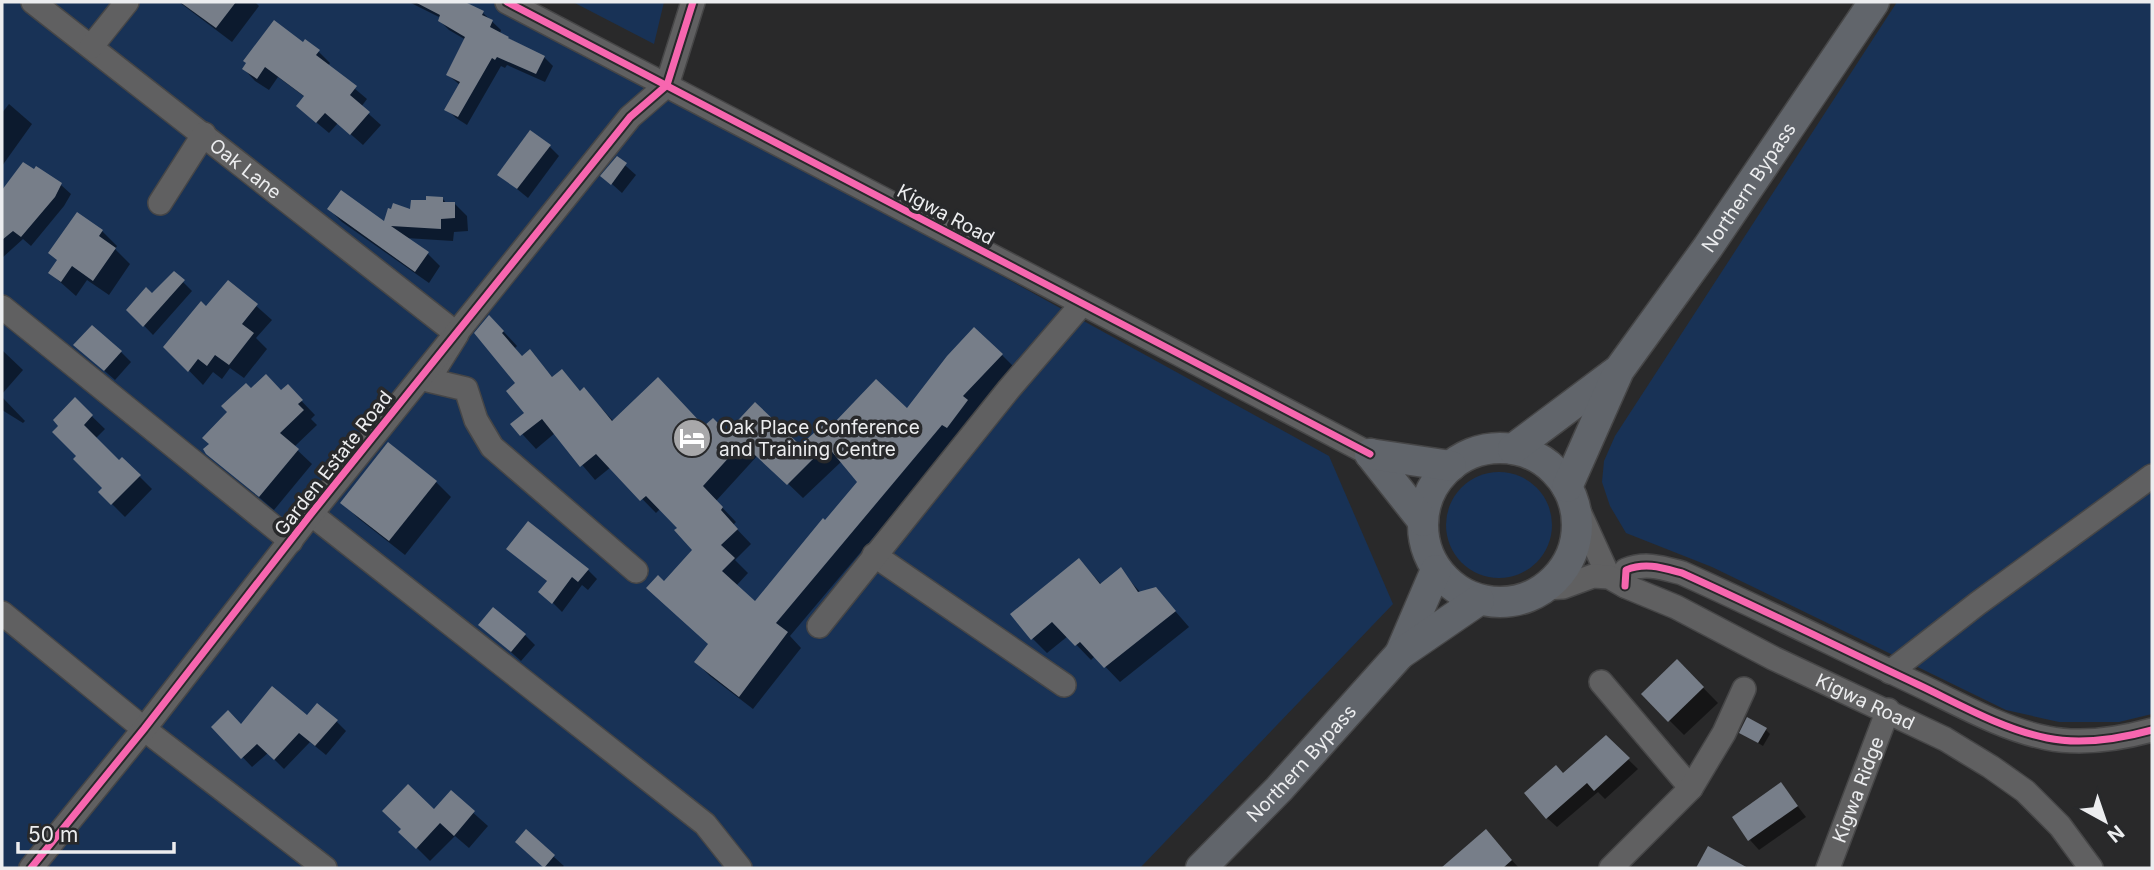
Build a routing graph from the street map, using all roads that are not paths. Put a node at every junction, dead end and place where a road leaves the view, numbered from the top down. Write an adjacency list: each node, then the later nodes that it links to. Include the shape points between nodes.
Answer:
1 (33, 2): 6 (street, Oak Lane)
2 (127, 2): 6 (street)
3 (507, 2): 7 (street, Kigwa Road)
4 (694, 2): 7 (street)
5 (1874, 2): 13 (main road, Northern Bypass)
6 (91, 47): 8 (street, Oak Lane)
7 (667, 85): 10 (street, Kigwa Road); 12 (street, Garden Estate Road, via 631,117)
8 (204, 134): 9 (street); 12 (street, Oak Lane)
9 (160, 203)
10 (1082, 304): 15 (street, Kigwa Road); 22 (street)
11 (2, 307): 21 (street)
12 (457, 334): 19 (street, Garden Estate Road); 24 (street, via 428,380 466,389 492,447)
13 (1619, 370): 14 (main road); 18 (main road)
14 (1513, 449): 16 (main road, via 1480,450); 18 (main road, via 1545,462)
15 (1370, 454): 16 (main road); 20 (main road)
16 (1451, 466): 20 (main road, via 1434,484)
17 (2152, 477): 31 (street)
18 (1569, 491): 25 (street); 26 (main road, via 1577,518 1576,540 1568,561)
19 (311, 514): 21 (street, Garden Estate Road); 41 (street, via 705,824)
20 (1423, 521): 23 (main road, via 1423,540)
21 (291, 541): 36 (street, Garden Estate Road)
22 (874, 555): 29 (street); 33 (street)
23 (1436, 570): 27 (main road, via 1463,594); 30 (main road)
24 (636, 571)
25 (1617, 581): 26 (street, via 1593,576); 31 (street, via 1637,566 1682,573); 35 (street, Kigwa Road)
26 (1546, 588): 27 (main road, via 1518,601)
27 (1479, 600): 30 (main road)
28 (2, 613): 36 (street)
29 (819, 626)
30 (1400, 654): 42 (main road, Northern Bypass)
31 (1890, 672): 37 (street, via 2012,728 2048,738 2089,741)
32 (1601, 682): 38 (street)
33 (1064, 685)
34 (1744, 689): 38 (street)
35 (1888, 710): 44 (street, Kigwa Ridge); 45 (street, Kigwa Road, via 1991,766 2025,791 2060,826)
36 (144, 729): 39 (street, Garden Estate Road); 40 (street)
37 (2152, 730)
38 (1691, 788): 43 (street)
39 (31, 868)
40 (325, 868)
41 (740, 868)
42 (1201, 868)
43 (1611, 868)
44 (1828, 868)
45 (2091, 868)

